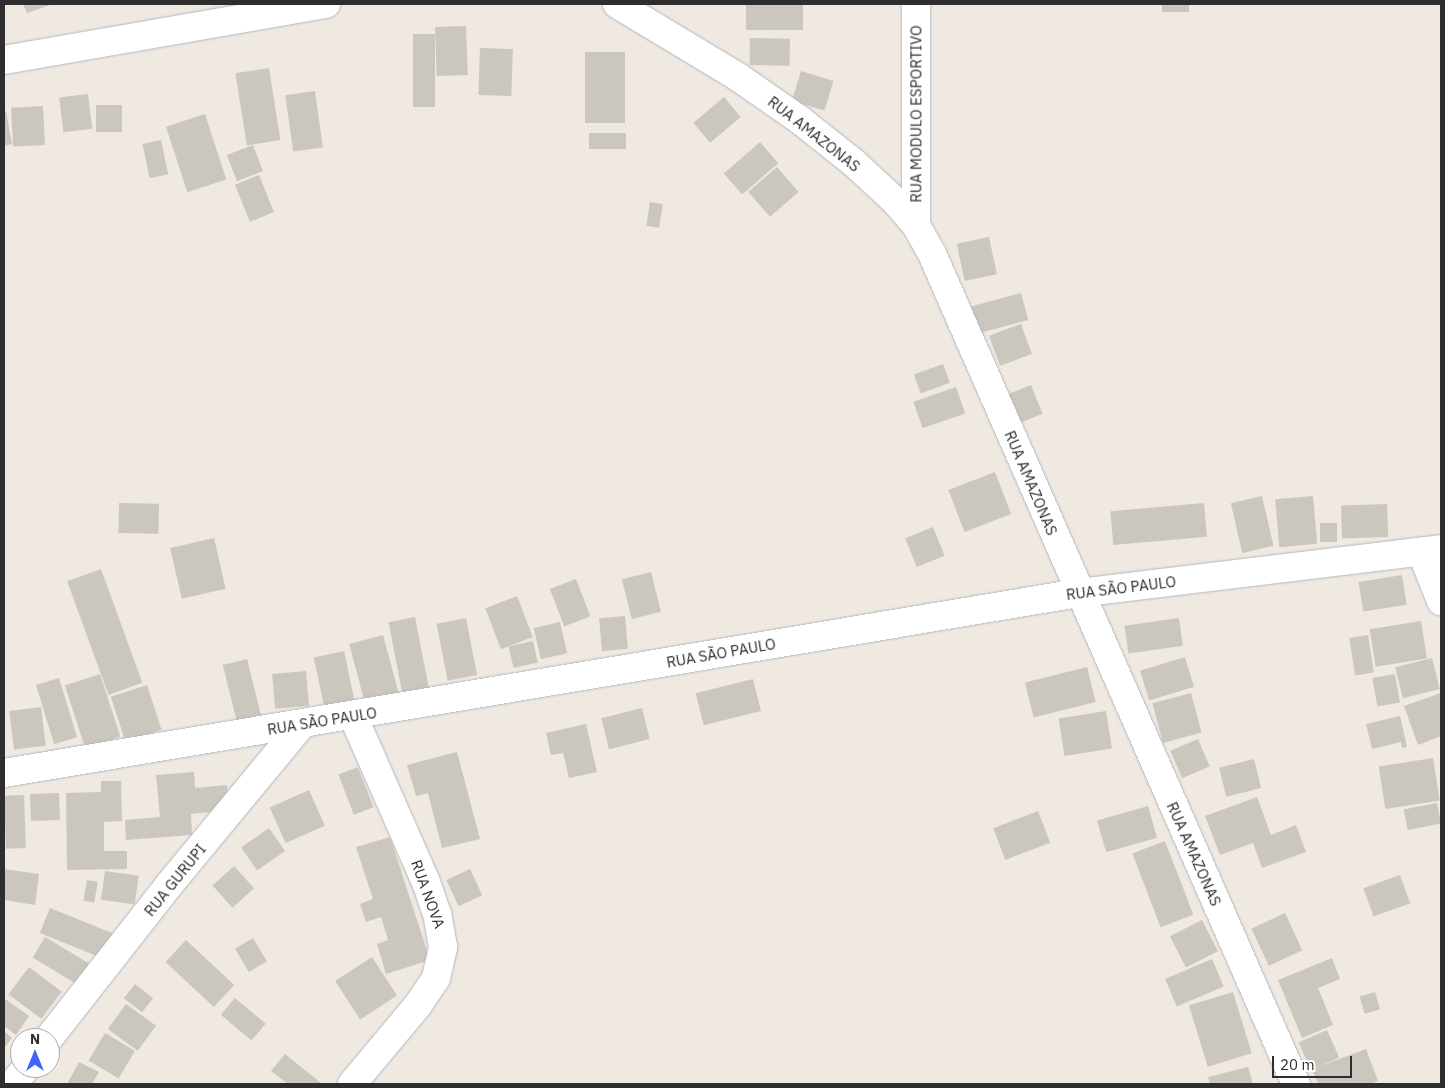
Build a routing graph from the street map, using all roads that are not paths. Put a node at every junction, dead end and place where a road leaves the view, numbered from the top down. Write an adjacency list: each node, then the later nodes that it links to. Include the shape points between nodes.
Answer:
1 (326, 4): 4 (street)
2 (617, 4): 5 (street, RUA AMAZONAS, via 738,77 800,120 854,162)
3 (916, 4): 5 (street, RUA MODULO ESPORTIVO)
4 (4, 60)
5 (916, 225): 7 (street, RUA AMAZONAS, via 933,256)
6 (1432, 551): 7 (street, RUA SÃO PAULO); 8 (street)
7 (1079, 593): 9 (street, RUA SÃO PAULO); 14 (street, RUA AMAZONAS)
8 (1441, 601)
9 (353, 716): 10 (street, RUA SÃO PAULO); 13 (street, RUA NOVA, via 425,880 440,923 443,947 436,978 418,1005)
10 (302, 724): 11 (street, RUA SÃO PAULO); 12 (street, RUA GURUPI, via 169,885)
11 (4, 773)
12 (58, 1028)
13 (352, 1084)
14 (1296, 1084)

